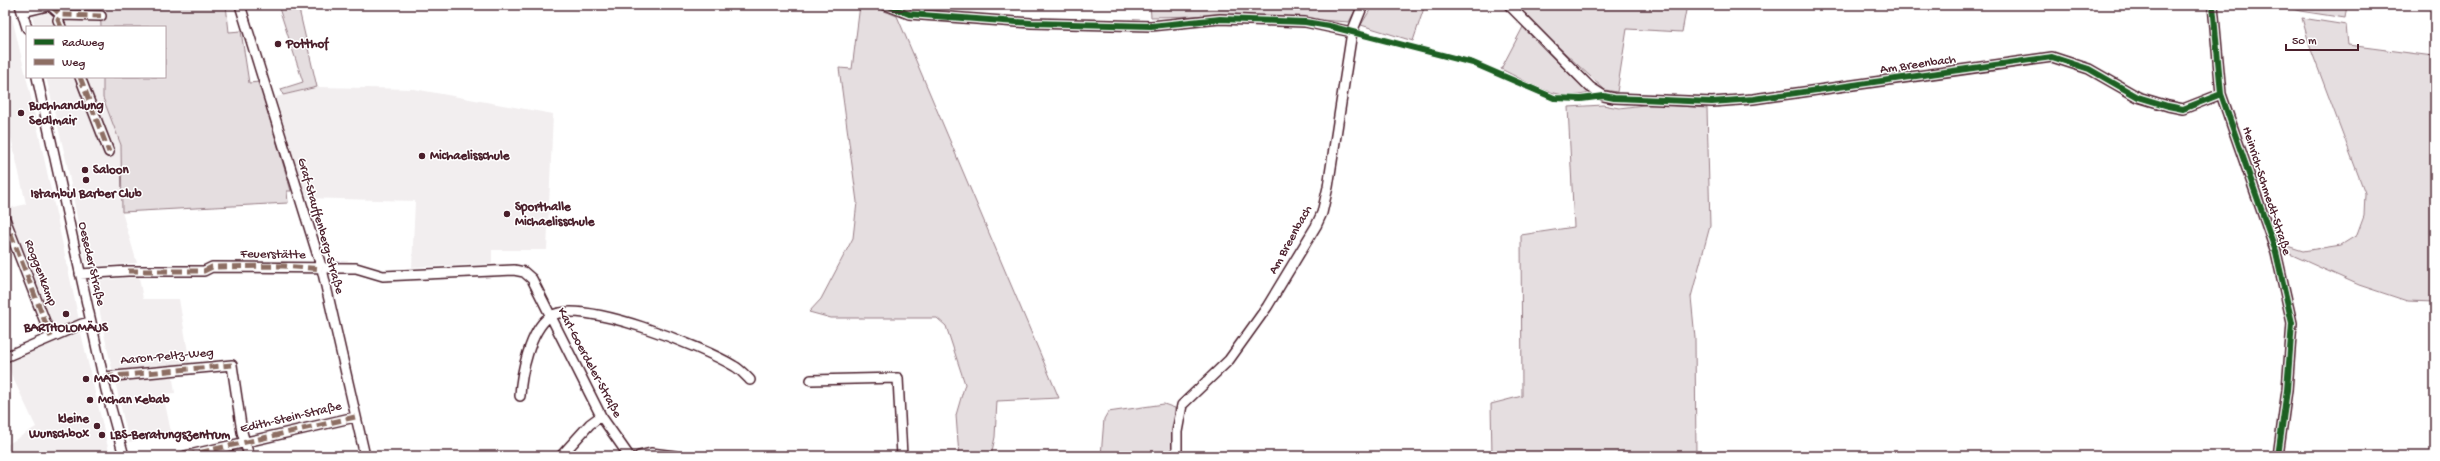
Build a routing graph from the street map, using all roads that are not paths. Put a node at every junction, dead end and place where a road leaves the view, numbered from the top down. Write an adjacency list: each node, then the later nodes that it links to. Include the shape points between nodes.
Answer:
1 (240, 5): 18 (street, Graf-Stauffenberg-Straße)
2 (886, 5): 12 (street, via 909,14 1031,23 1151,26 1220,19 1305,22)
3 (1363, 5): 12 (street, Am Breenbach)
4 (1509, 5): 15 (street, Am Breenbach, via 1590,87 1604,96 1614,98 1712,102 1753,99 2052,57 2089,69 2138,97 2168,106 2183,109)
5 (2213, 5): 15 (street, Heinrich-Schmedt-Straße)
6 (51, 6): 7 (street); 8 (street)
7 (22, 8): 10 (street)
8 (61, 15): 9 (street); 11 (street, via 58,20)
9 (102, 16)
10 (26, 26)
11 (60, 26)
12 (1352, 32): 41 (street, Am Breenbach, via 1322,213 1267,307 1238,348 1210,380 1182,405 1177,432)
13 (37, 78): 19 (street, Oeseder Straße)
14 (80, 78): 16 (street)
15 (2221, 94): 42 (street, Heinrich-Schmedt-Straße, via 2276,252 2292,323 2287,390)
16 (109, 152)
17 (5, 219): 23 (street, Roggenkamp)
18 (322, 269): 19 (street, Feuerstätte, via 283,266 212,267 204,271); 20 (street, Feuerstätte, via 356,268 384,276 514,270 524,272); 30 (street, Graf-Stauffenberg-Straße)
19 (80, 274): 22 (street, Oeseder Straße)
20 (532, 279): 21 (street, Karl-Goerdeler-Straße)
21 (550, 317): 26 (street, via 589,313 646,328 705,350 735,366); 28 (street, via 539,330 527,355); 29 (street, Karl-Goerdeler-Straße)
22 (91, 322): 23 (street); 25 (street, Oeseder Straße)
23 (51, 337): 24 (street)
24 (5, 358)
25 (104, 377): 31 (street, Aaron-Peltz-Weg, via 232,365); 32 (street, Oeseder Straße)
26 (750, 380)
27 (811, 380): 40 (street, via 898,378)
28 (520, 396)
29 (600, 416): 36 (street); 37 (street, Karl-Goerdeler-Straße)
30 (356, 417): 31 (street, Edith-Stein-Straße); 35 (street, Graf-Stauffenberg-Straße)
31 (245, 441): 33 (street, Edith-Stein-Straße); 34 (street)
32 (124, 456)
33 (185, 456)
34 (249, 456)
35 (365, 456)
36 (561, 456)
37 (629, 456)
38 (639, 456): 39 (street, via 651,453)
39 (675, 456)
40 (902, 456)
41 (1177, 456)
42 (2278, 456)

